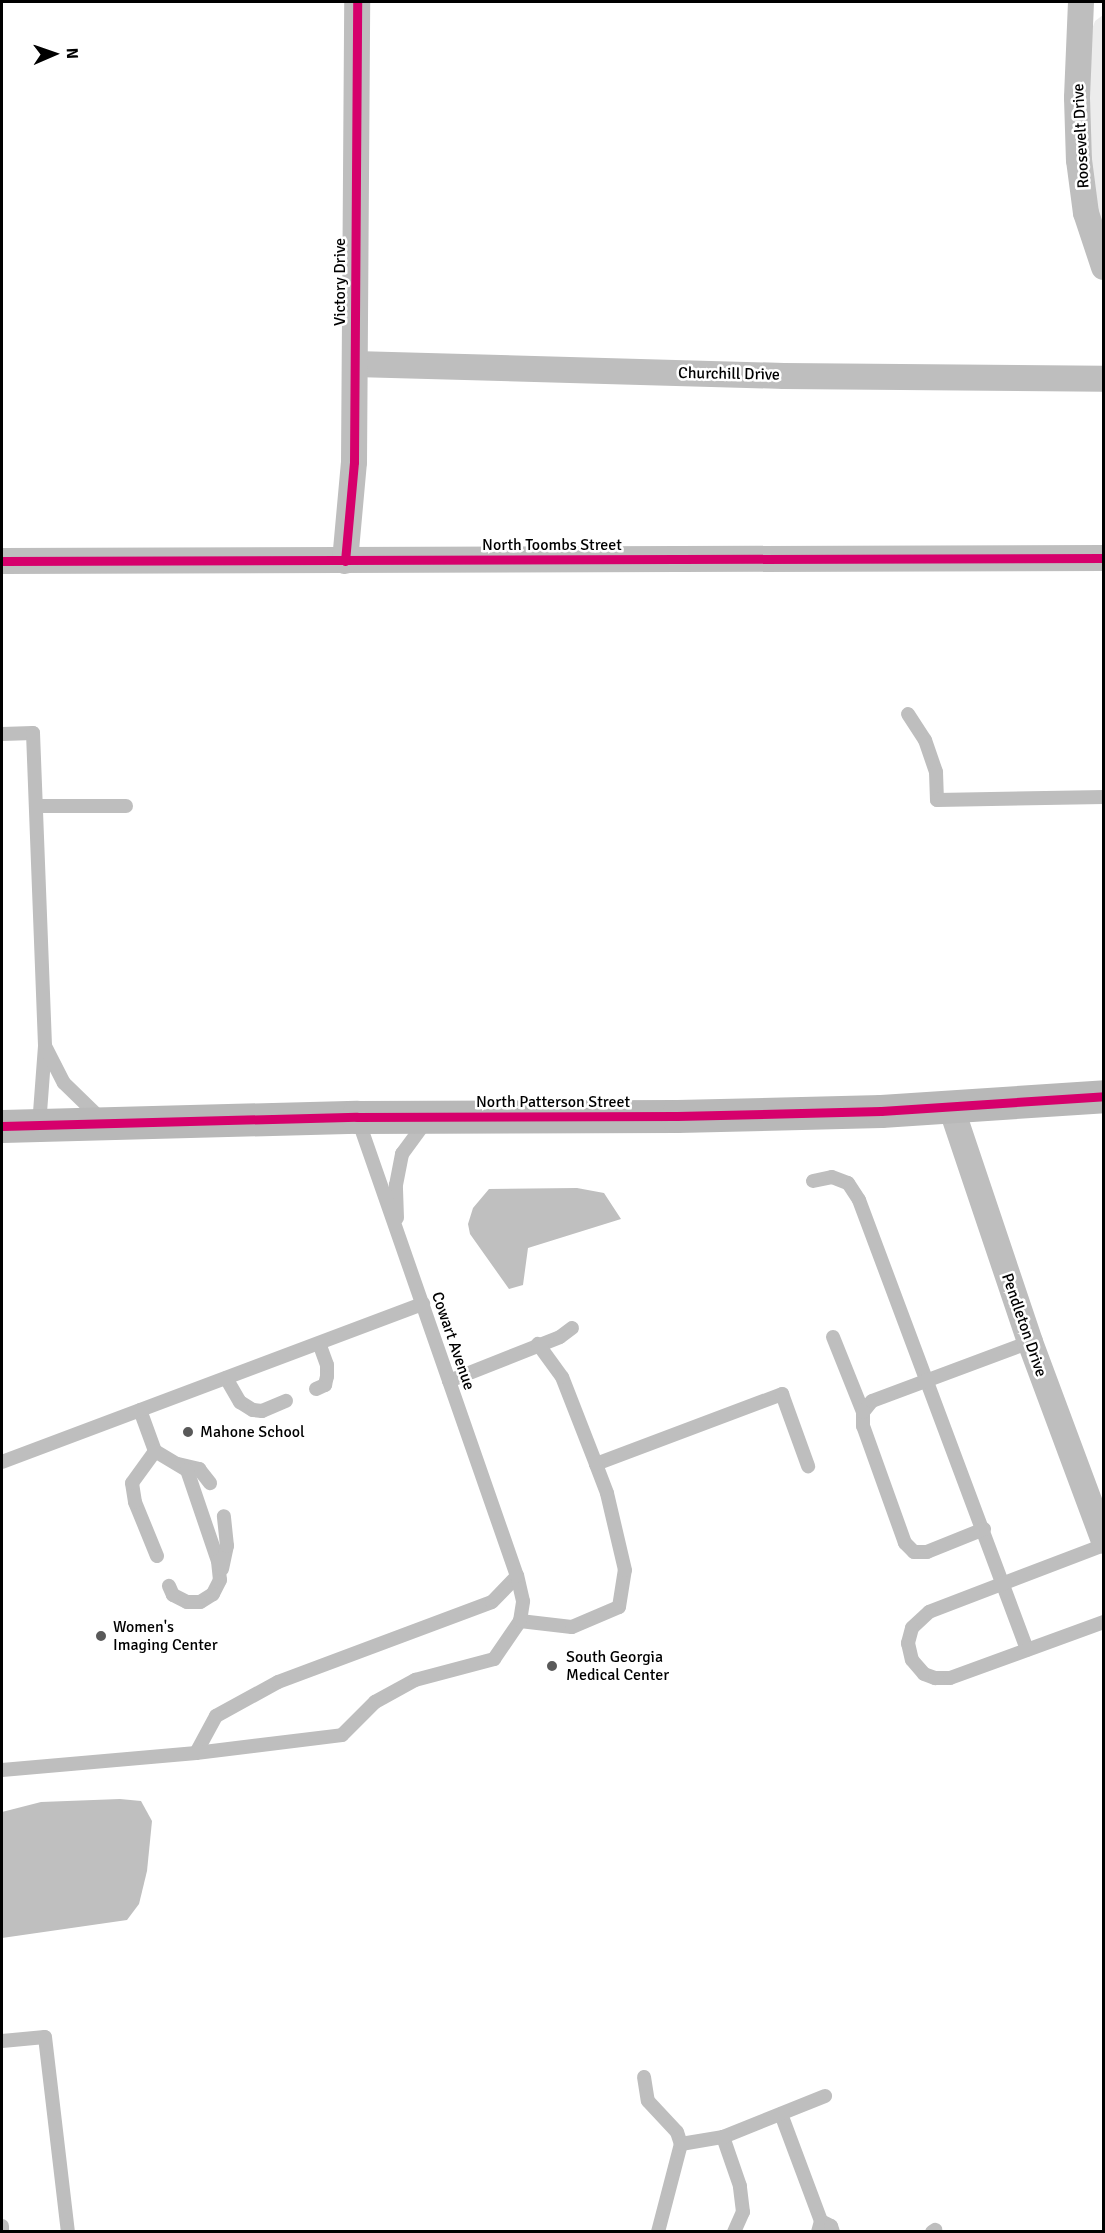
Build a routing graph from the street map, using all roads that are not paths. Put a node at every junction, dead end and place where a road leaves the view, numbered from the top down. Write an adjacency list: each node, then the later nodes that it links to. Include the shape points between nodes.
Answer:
1 (357, 2): 4 (street, Victory Drive)
2 (1081, 2): 3 (street, Roosevelt Drive, via 1079,160 1086,213)
3 (1104, 267)
4 (355, 364): 5 (street, Churchill Drive, via 784,376); 8 (street, Victory Drive, via 354,462)
5 (1104, 379)
6 (1104, 558): 8 (street, North Toombs Street)
7 (2, 561): 8 (street, North Toombs Street)
8 (345, 561)
9 (908, 714): 11 (lane, via 925,740 936,772 937,800)
10 (2, 734): 12 (lane, via 33,733)
11 (1104, 797)
12 (36, 806): 13 (lane); 14 (lane)
13 (126, 806)
14 (45, 1046): 19 (lane, via 64,1083); 20 (lane)
15 (1104, 1096): 16 (main road, North Patterson Street)
16 (951, 1107): 18 (main road, North Patterson Street, via 677,1116); 27 (street, Pendleton Drive)
17 (357, 1117): 18 (main road, North Patterson Street); 19 (main road, North Patterson Street); 23 (lane, Cowart Avenue)
18 (430, 1117): 23 (lane, via 402,1154 396,1185)
19 (107, 1124): 20 (main road, North Patterson Street)
20 (39, 1125): 21 (main road, North Patterson Street)
21 (2, 1126)
22 (813, 1181): 32 (lane, via 832,1177 848,1184 859,1200)
23 (397, 1232): 24 (lane, Cowart Avenue)
24 (423, 1304): 28 (lane); 31 (lane, Cowart Avenue)
25 (574, 1334): 29 (lane)
26 (833, 1336): 36 (lane)
27 (1029, 1342): 32 (lane); 45 (street, Pendleton Drive)
28 (319, 1343): 30 (lane); 33 (lane, via 327,1376 325,1385)
29 (538, 1344): 31 (lane); 40 (lane, via 562,1377)
30 (226, 1378): 34 (lane, via 240,1402 253,1410); 35 (lane)
31 (449, 1381): 47 (lane, Cowart Avenue)
32 (926, 1381): 36 (lane, via 872,1401); 44 (lane)
33 (316, 1389)
34 (286, 1401)
35 (140, 1410): 37 (lane); 38 (lane)
36 (863, 1412): 44 (lane, via 863,1426 905,1543 914,1552 927,1552)
37 (155, 1451): 39 (lane); 46 (lane, via 132,1483 135,1502)
38 (2, 1462)
39 (175, 1463): 42 (lane, via 199,1469); 48 (lane, via 187,1470 197,1496 218,1561)
40 (596, 1464): 41 (lane, via 782,1394); 51 (lane, via 625,1570 619,1607 572,1627)
41 (808, 1466)
42 (210, 1483)
43 (224, 1516): 48 (lane, via 227,1546)
44 (984, 1529): 49 (lane)
45 (1104, 1543): 49 (lane)
46 (157, 1556)
47 (517, 1576): 51 (lane, Cowart Avenue, via 523,1601); 54 (lane, via 492,1602 278,1682 216,1716)
48 (220, 1580): 50 (lane, via 213,1594 200,1602 187,1602 173,1595)
49 (1001, 1584): 53 (lane); 53 (lane, via 929,1612 912,1628 908,1643 912,1660 924,1674 950,1678)
50 (169, 1586)
51 (520, 1621): 54 (lane, via 494,1659 415,1680 375,1702 342,1735)
52 (1104, 1622): 53 (lane)
53 (1027, 1650)
54 (195, 1753): 55 (lane)
55 (2, 1770)
56 (2, 2041): 66 (lane, via 45,2037)
57 (644, 2077): 61 (lane, via 648,2101 677,2132)
58 (825, 2097): 59 (lane)
59 (781, 2114): 60 (lane); 63 (lane)
60 (723, 2137): 61 (lane); 67 (lane, via 740,2186 743,2212)
61 (681, 2144): 64 (lane)
62 (2, 2226): 65 (lane)
63 (820, 2226): 68 (lane, via 831,2226)
64 (661, 2231)
65 (2, 2232)
66 (68, 2232)
67 (734, 2232)
68 (833, 2232)

